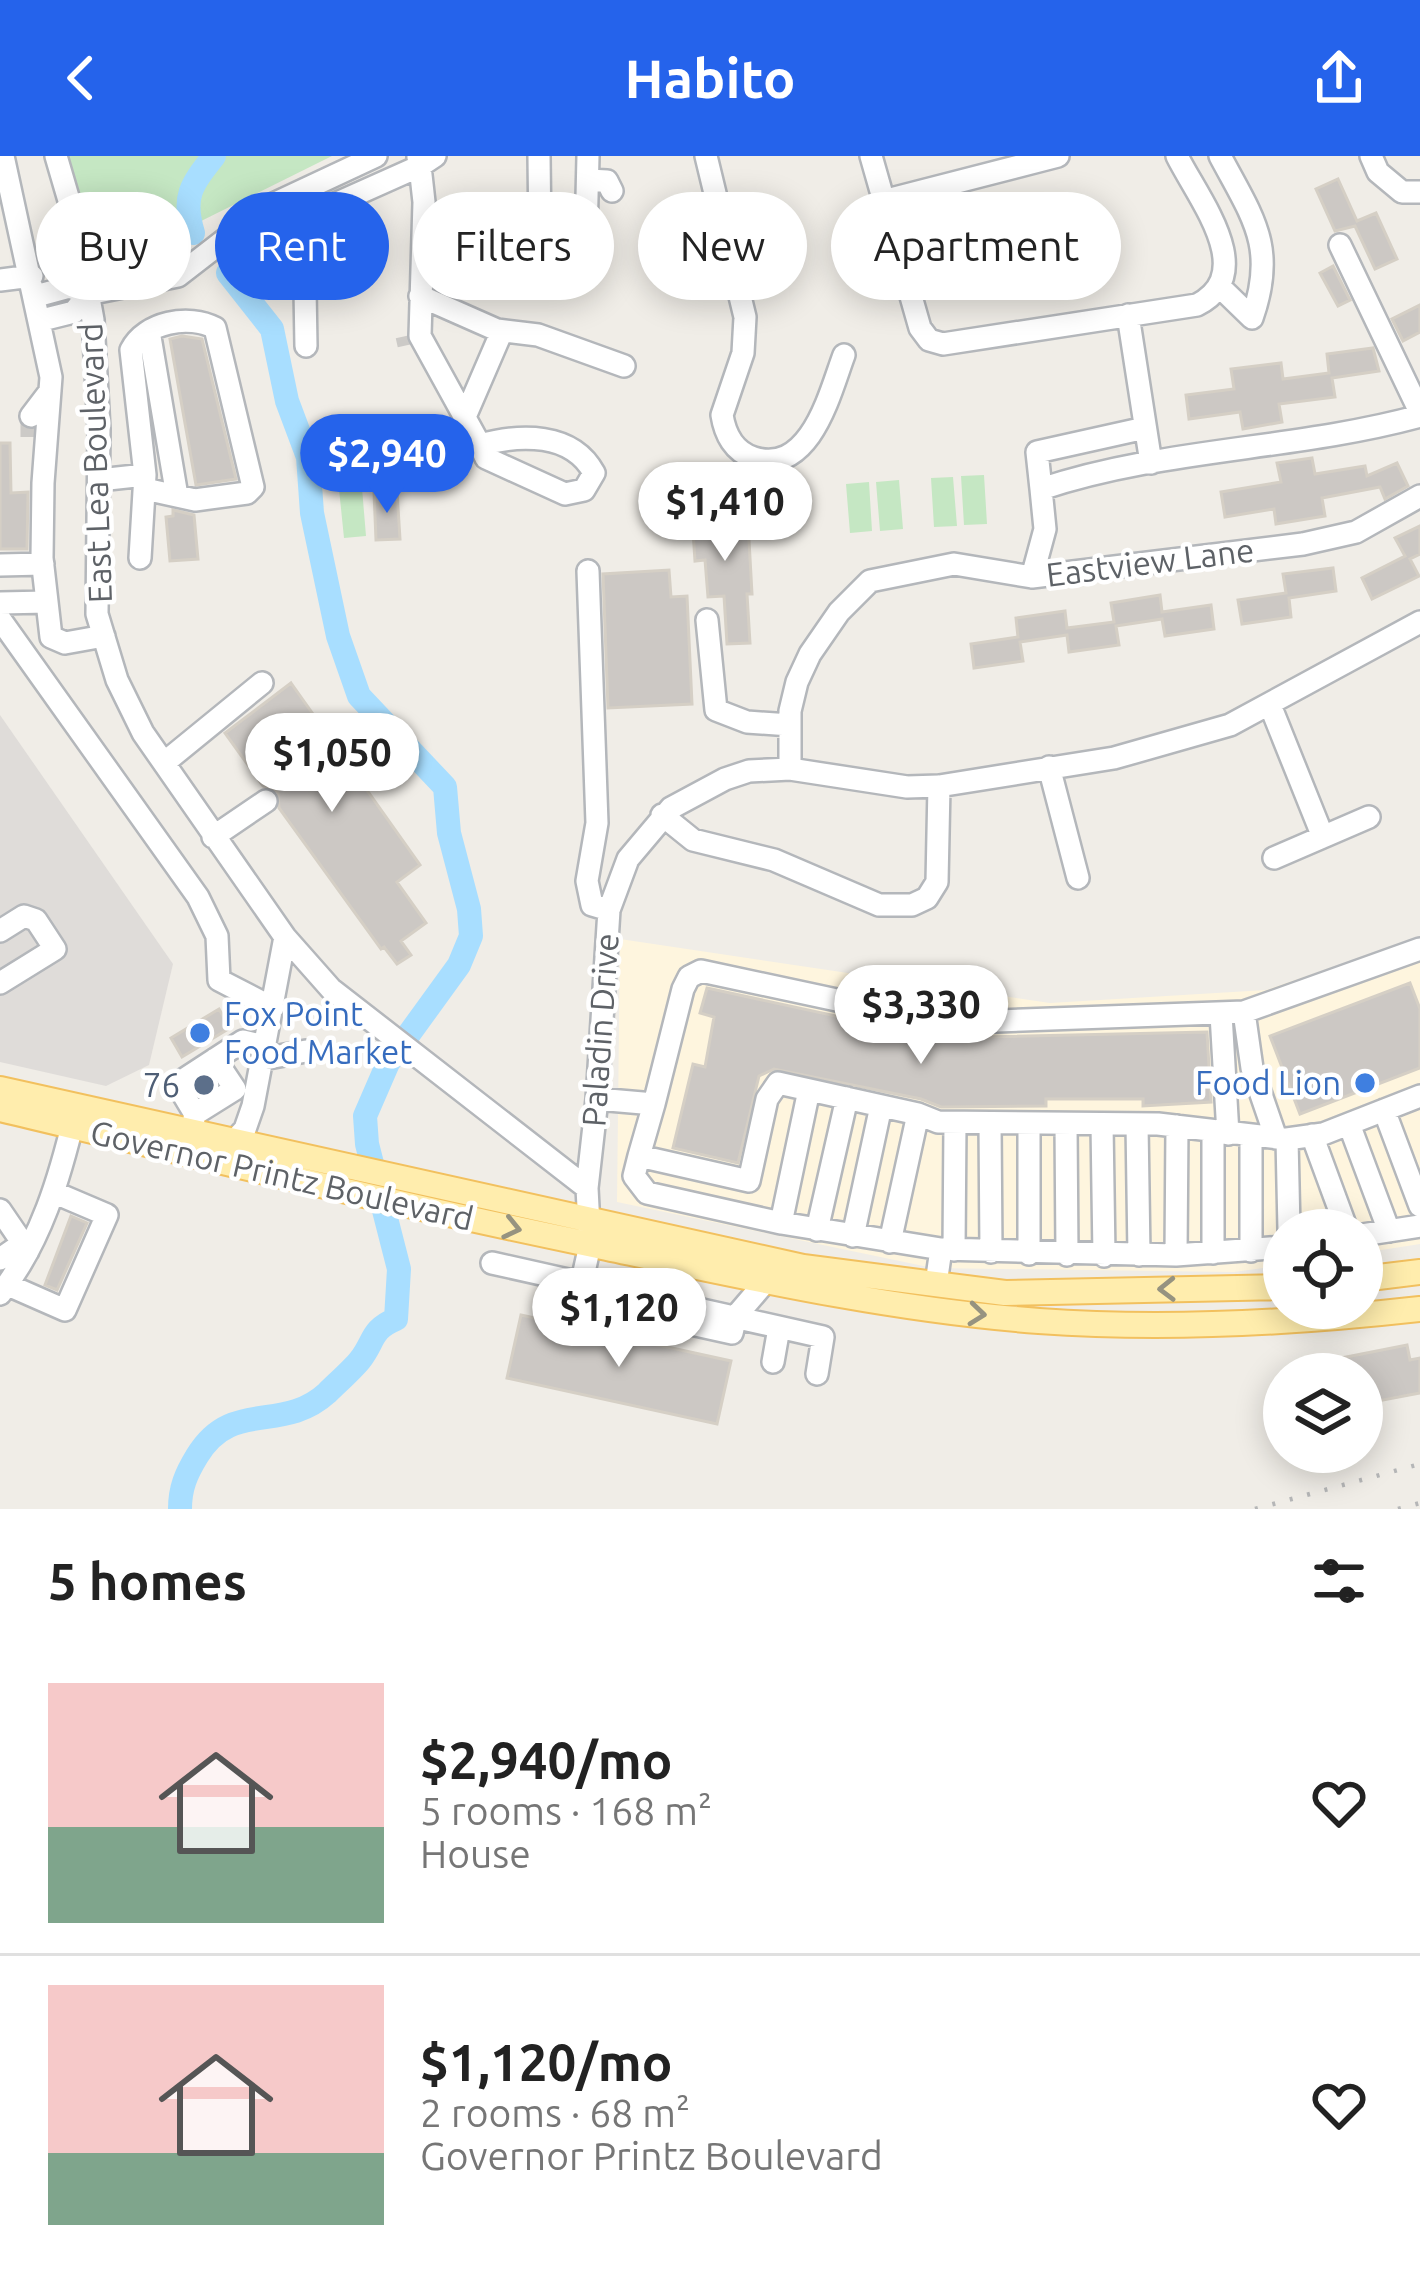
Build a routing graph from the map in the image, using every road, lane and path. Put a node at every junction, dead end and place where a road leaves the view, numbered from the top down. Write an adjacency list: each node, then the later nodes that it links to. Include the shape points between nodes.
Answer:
1 (3, 156): 25 (street)
2 (56, 156): 14 (street, East Lea Boulevard)
3 (376, 156): 23 (street, via 267,207)
4 (539, 156): 16 (street)
5 (588, 156): 13 (street)
6 (706, 156): 39 (street, via 744,303 743,353 722,415 733,445 766,460 792,452 822,413)
7 (871, 156): 19 (street)
8 (1058, 156): 20 (street)
9 (1177, 156): 26 (street, via 1226,254)
10 (1220, 156): 26 (street, via 1262,241 1252,318)
11 (1371, 156): 21 (street, via 1402,192)
12 (424, 159): 15 (street); 38 (street, via 317,212 304,231)
13 (590, 179): 17 (street); 18 (street, via 607,181)
14 (66, 192)
15 (424, 192)
16 (539, 192)
17 (589, 192)
18 (611, 192)
19 (881, 192)
20 (918, 192)
21 (1420, 192)
22 (1340, 245): 41 (street)
23 (191, 268)
24 (0, 280): 25 (street)
25 (34, 286): 34 (street)
26 (1220, 286): 33 (street, via 1196,304)
27 (83, 300): 34 (street, via 74,312)
28 (88, 300): 51 (street, East Lea Boulevard)
29 (177, 300): 35 (street)
30 (420, 300): 45 (street, via 415,339)
31 (429, 300): 37 (street)
32 (912, 300): 33 (street, via 920,328 944,344)
33 (1128, 316): 46 (street)
34 (42, 320): 42 (street)
35 (182, 320): 36 (street); 54 (street, via 215,328 253,487 195,500)
36 (149, 331): 52 (street, via 131,350); 54 (street)
37 (502, 331): 40 (street, via 538,335); 45 (street)
38 (306, 346)
39 (844, 355)
40 (624, 366)
41 (1413, 376): 43 (street)
42 (50, 391): 44 (street); 50 (street)
43 (1420, 414): 49 (street)
44 (31, 416)
45 (464, 419): 48 (street)
46 (1145, 428): 49 (street); 53 (street, via 1037,452)
47 (31, 439): 50 (street)
48 (480, 445): 48 (street, via 554,441 585,456 594,473 584,490 565,494 486,458)
49 (1151, 463): 53 (street)
50 (44, 465): 57 (street)
51 (99, 480): 52 (street); 66 (street, East Lea Boulevard, via 97,614)
52 (145, 482): 54 (street); 56 (street)
53 (1041, 489): 60 (street, via 1046,529)
54 (177, 496)
55 (1420, 496): 60 (street, Eastview Lane, via 1332,539)
56 (140, 558)
57 (43, 564): 58 (street); 61 (street)
58 (0, 565)
59 (588, 571): 81 (street, via 598,824 587,881 592,905)
60 (1032, 577): 69 (street, Eastview Lane, via 954,564 870,581 810,654)
61 (47, 602): 62 (street); 66 (street, via 51,637 65,643)
62 (0, 603)
63 (0, 620): 86 (street, via 198,897 217,936 219,980)
64 (707, 620): 69 (street, via 716,710)
65 (1420, 622): 68 (street, Paladin Drive)
66 (104, 636): 70 (street, East Lea Boulevard, via 117,680)
67 (262, 683): 70 (street)
68 (1270, 705): 71 (street, Paladin Drive, via 1230,725 1114,758); 78 (street)
69 (790, 725): 72 (street, Eastview Lane)
70 (164, 763): 77 (street, East Lea Boulevard)
71 (1049, 767): 73 (street, Paladin Drive); 80 (street)
72 (790, 769): 73 (street, Paladin Drive); 75 (street, Paladin Drive, via 725,779)
73 (938, 786): 75 (street, via 938,882 912,905 879,905 774,860 694,840)
74 (266, 801): 77 (street)
75 (662, 814): 81 (street, Paladin Drive, via 628,859)
76 (1369, 817): 78 (street)
77 (213, 837): 83 (street, East Lea Boulevard)
78 (1323, 837): 79 (street)
79 (1274, 858)
80 (1078, 878)
81 (608, 910): 96 (street, Paladin Drive)
82 (0, 931): 85 (street, via 24,916 36,920 55,949)
83 (285, 937): 86 (street); 120 (street, East Lea Boulevard, via 332,988)
84 (1417, 958): 87 (street)
85 (0, 983)
86 (273, 1007): 89 (street)
87 (1232, 1013): 97 (street, via 944,1023 700,971 683,989); 111 (street); 115 (street)
88 (306, 1051): 89 (street)
89 (264, 1053): 90 (street, via 243,1041); 93 (street)
90 (203, 1069): 93 (street); 112 (street, via 177,1084)
91 (0, 1090): 102 (main road)
92 (809, 1090): 95 (street); 118 (street, via 772,1088); 127 (street)
93 (230, 1095): 112 (street); 116 (street, via 245,1129)
94 (1420, 1096): 100 (street)
95 (847, 1098): 98 (street); 129 (street)
96 (597, 1099): 97 (street); 120 (street, Paladin Drive)
97 (654, 1104): 117 (street)
98 (881, 1106): 101 (street); 133 (street)
99 (0, 1109): 102 (main road, Governor Printz Boulevard)
100 (1384, 1110): 109 (street); 122 (street)
101 (918, 1114): 103 (street); 134 (street)
102 (75, 1117): 112 (main road, Governor Printz Boulevard); 112 (main road, Governor Printz Boulevard, via 117,1117); 121 (street)
103 (955, 1123): 104 (street); 136 (street)
104 (990, 1123): 105 (street); 139 (street)
105 (1029, 1123): 106 (street); 141 (street)
106 (1066, 1124): 107 (street); 142 (street)
107 (1102, 1124): 108 (street); 145 (street)
108 (1137, 1124): 110 (street); 143 (street)
109 (1348, 1124): 113 (street); 130 (street)
110 (1178, 1126): 111 (street); 144 (street)
111 (1220, 1133): 114 (street); 140 (street)
112 (190, 1134): 116 (main road, Governor Printz Boulevard); 119 (main road, Governor Printz Boulevard)
113 (1312, 1135): 115 (street); 124 (street)
114 (1251, 1136): 115 (street); 138 (street)
115 (1282, 1138): 123 (street)
116 (233, 1142): 119 (main road, Governor Printz Boulevard)
117 (640, 1156): 118 (street); 126 (street, via 634,1176 647,1193)
118 (749, 1180): 126 (street)
119 (363, 1182): 132 (main road, Governor Printz Boulevard)
120 (587, 1188): 132 (street, Paladin Drive)
121 (53, 1192): 135 (street); 155 (street, via 107,1215 65,1310)
122 (1420, 1206)
123 (1287, 1209)
124 (1339, 1209)
125 (0, 1210): 135 (street)
126 (742, 1215): 127 (street)
127 (781, 1223): 129 (street)
128 (1420, 1226): 130 (street)
129 (817, 1230): 133 (street)
130 (1389, 1231): 131 (street)
131 (1383, 1232)
132 (582, 1235): 149 (main road, Governor Printz Boulevard); 152 (main road, Governor Printz Boulevard); 153 (street, Paladin Drive)
133 (853, 1236): 134 (street)
134 (890, 1242): 136 (street)
135 (26, 1247): 146 (street); 155 (street)
136 (947, 1249): 139 (street); 152 (street)
137 (1263, 1250): 138 (street)
138 (1251, 1251): 140 (street)
139 (992, 1252): 141 (street)
140 (1213, 1253): 144 (street)
141 (1029, 1254): 142 (street)
142 (1067, 1255): 145 (street)
143 (1139, 1255): 144 (street); 145 (street)
144 (1176, 1255)
145 (1104, 1256)
146 (0, 1259)
147 (492, 1262): 153 (street)
148 (1420, 1272): 150 (main road)
149 (716, 1273): 151 (main road, Governor Printz Boulevard); 157 (street)
150 (1383, 1276)
151 (766, 1281): 152 (main road, via 779,1274 924,1293); 156 (main road, Governor Printz Boulevard, one-way to 156, via 1042,1321 1229,1322); 157 (street)
152 (936, 1284): 154 (main road, Governor Printz Boulevard, one-way to 152, via 1005,1293)
153 (573, 1285): 157 (street)
154 (1263, 1287)
155 (4, 1290)
156 (1420, 1309)
157 (734, 1324): 158 (street)
158 (779, 1328): 159 (street); 160 (street, via 823,1337)
159 (773, 1362)
160 (817, 1374)

